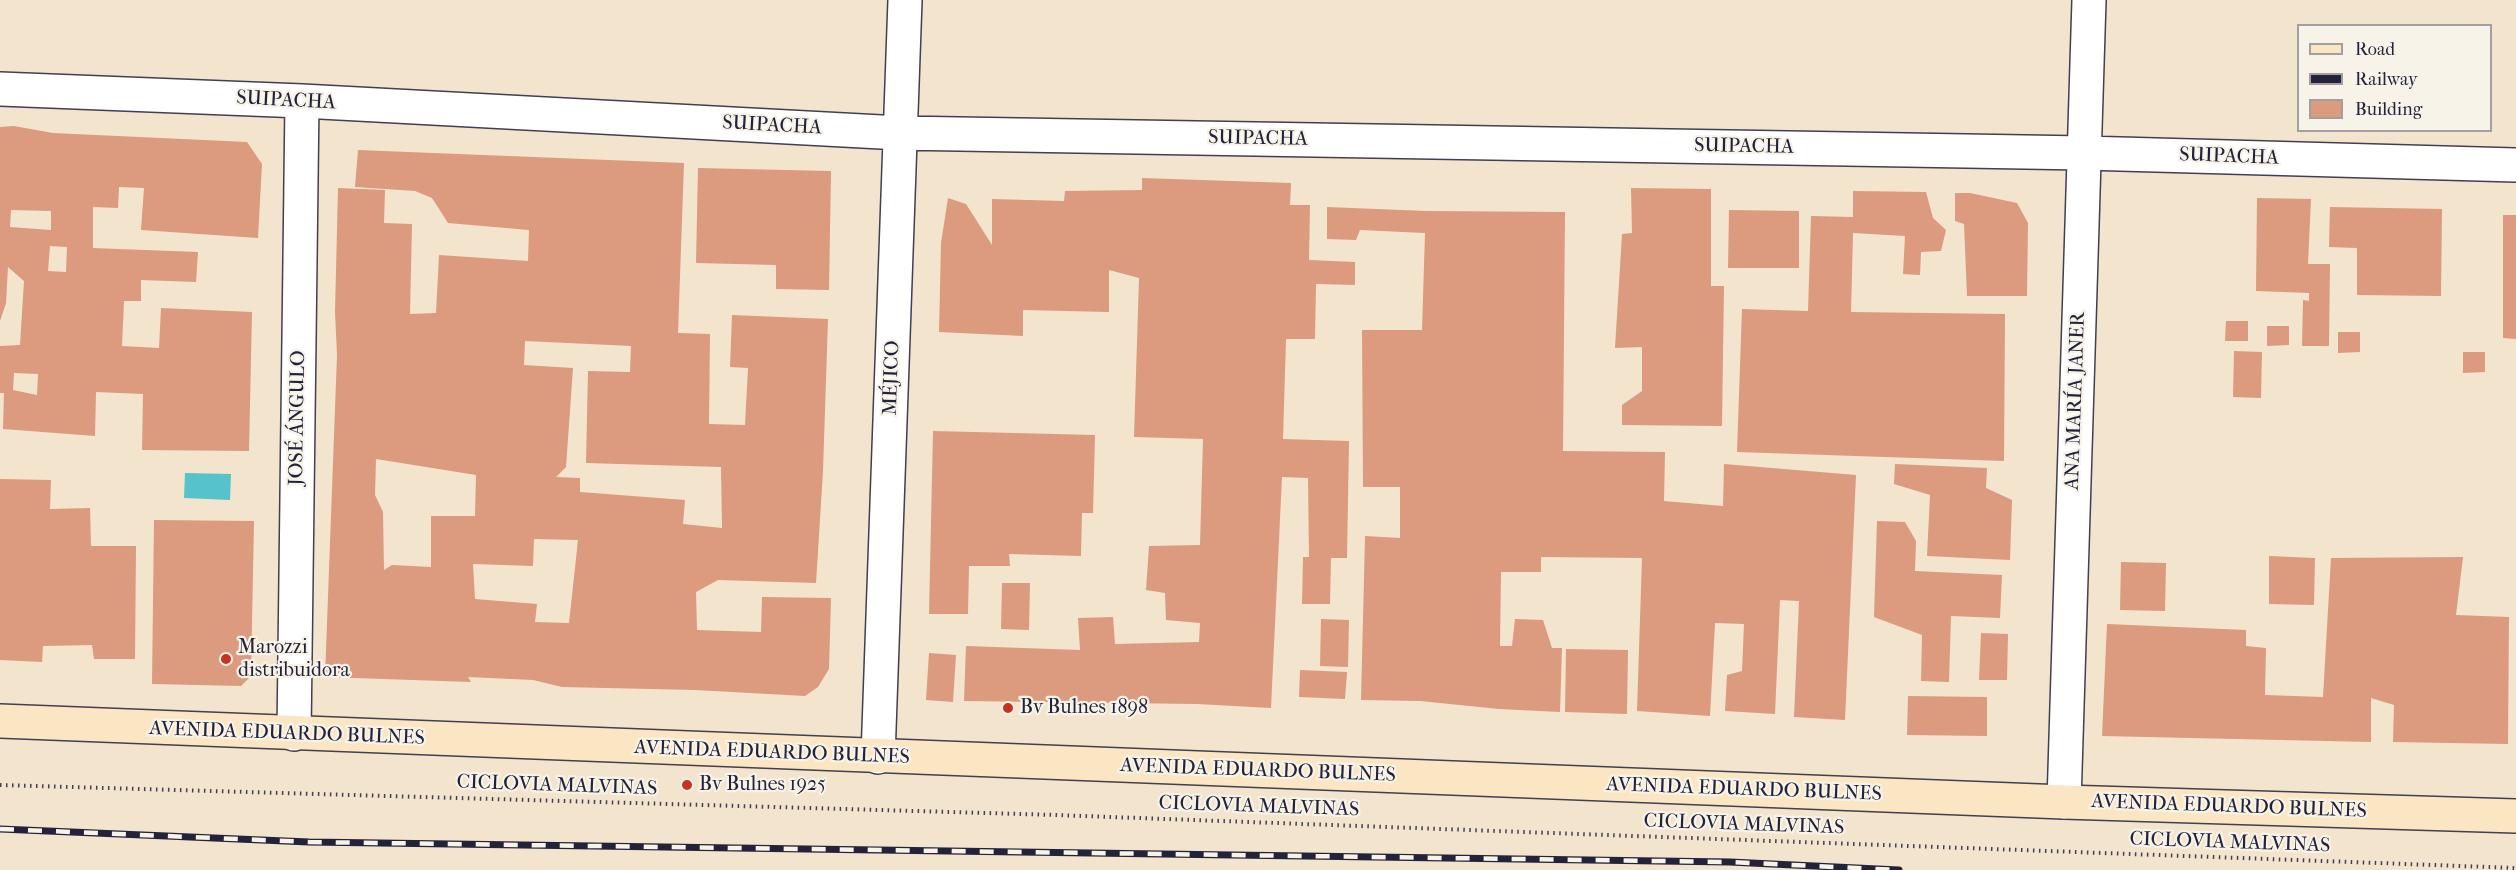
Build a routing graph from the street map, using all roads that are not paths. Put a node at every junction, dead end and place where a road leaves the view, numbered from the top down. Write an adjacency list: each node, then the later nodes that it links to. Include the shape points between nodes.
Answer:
1 (905, 0): 5 (street, MÉJICO)
2 (2089, 0): 6 (street, ANA MARÍA JANER)
3 (0, 89): 4 (street, SUIPACHA)
4 (303, 101): 5 (street, SUIPACHA); 9 (street, JOSÉ ÁNGULO)
5 (900, 133): 6 (street, SUIPACHA); 10 (street, MÉJICO)
6 (2084, 153): 7 (street, SUIPACHA); 11 (street, ANA MARÍA JANER)
7 (2516, 165)
8 (0, 721): 9 (main road, AVENIDA EDUARDO BULNES)
9 (294, 734): 10 (main road, AVENIDA EDUARDO BULNES)
10 (878, 757): 11 (main road, AVENIDA EDUARDO BULNES)
11 (2064, 802): 12 (main road, AVENIDA EDUARDO BULNES)
12 (2516, 816)

